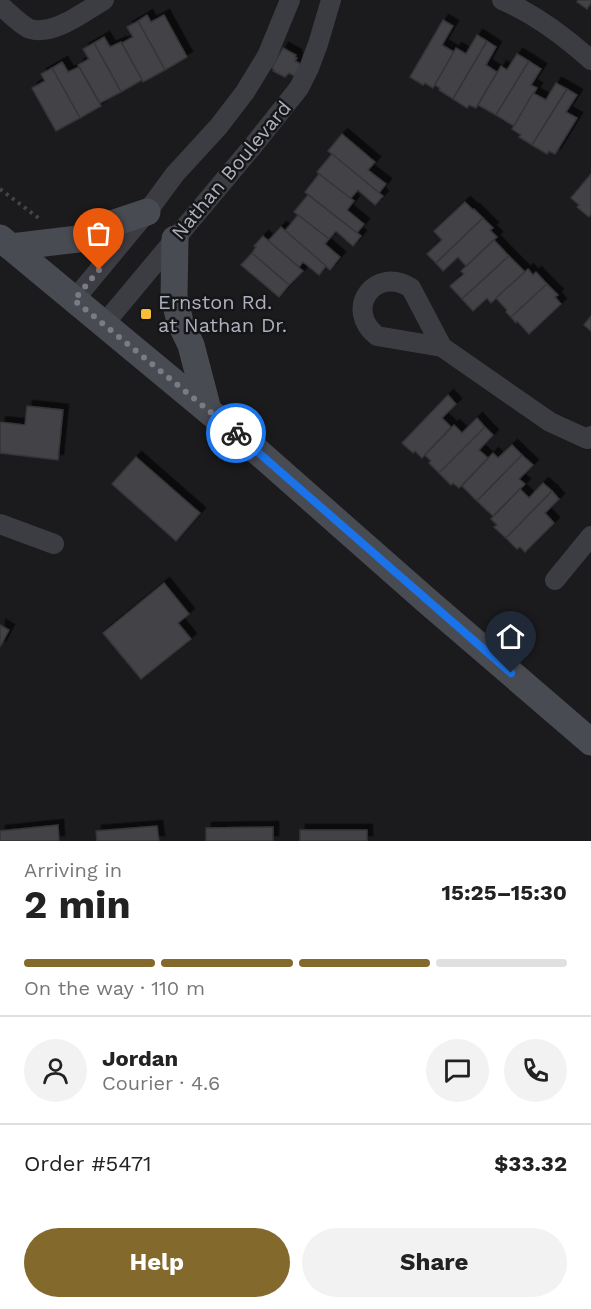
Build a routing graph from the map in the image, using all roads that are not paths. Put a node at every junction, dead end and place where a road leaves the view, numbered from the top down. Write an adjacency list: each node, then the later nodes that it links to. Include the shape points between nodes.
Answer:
1 (104, 0): 5 (street, via 46,30 28,29)
2 (290, 0): 7 (street, Nathan Boulevard, via 267,56 245,92)
3 (331, 0): 8 (street, Nathan Boulevard, via 318,45 298,88)
4 (502, 0): 6 (street, via 533,16)
5 (0, 5)
6 (591, 60)
7 (147, 212): 9 (street, via 78,239); 10 (street, Nathan Boulevard)
8 (175, 239): 11 (street, Nathan Boulevard); 13 (street, via 174,296 180,322 192,345)
9 (5, 243): 10 (street)
10 (74, 300): 11 (street)
11 (104, 324): 13 (street)
12 (442, 347): 14 (street, via 550,422)
13 (208, 410): 19 (street)
14 (590, 440)
15 (0, 524): 17 (street)
16 (591, 536): 18 (street)
17 (54, 544)
18 (555, 580)
19 (591, 742)

